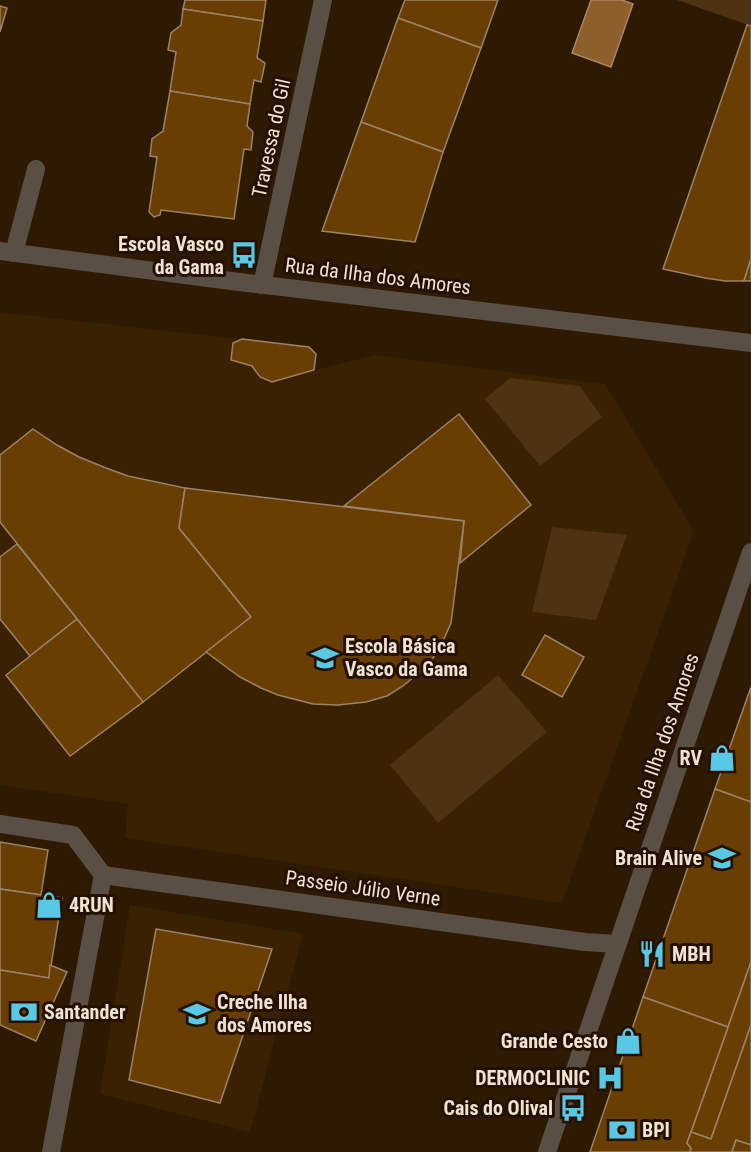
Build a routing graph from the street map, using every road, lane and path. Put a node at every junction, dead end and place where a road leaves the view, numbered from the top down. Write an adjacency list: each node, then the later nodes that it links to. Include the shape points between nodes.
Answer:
1 (323, 0): 4 (street, Travessa do Gil)
2 (36, 169): 3 (street)
3 (7, 252): 4 (street, Rua da Ilha dos Amores)
4 (262, 285): 5 (street, Rua da Ilha dos Amores)
5 (751, 343)
6 (751, 552): 9 (street, Rua da Ilha dos Amores)
7 (0, 824): 8 (street, via 74,835)
8 (103, 875): 9 (street, Passeio Júlio Verne); 10 (street)
9 (617, 944): 11 (street, Rua da Ilha dos Amores)
10 (51, 1152)
11 (547, 1152)

